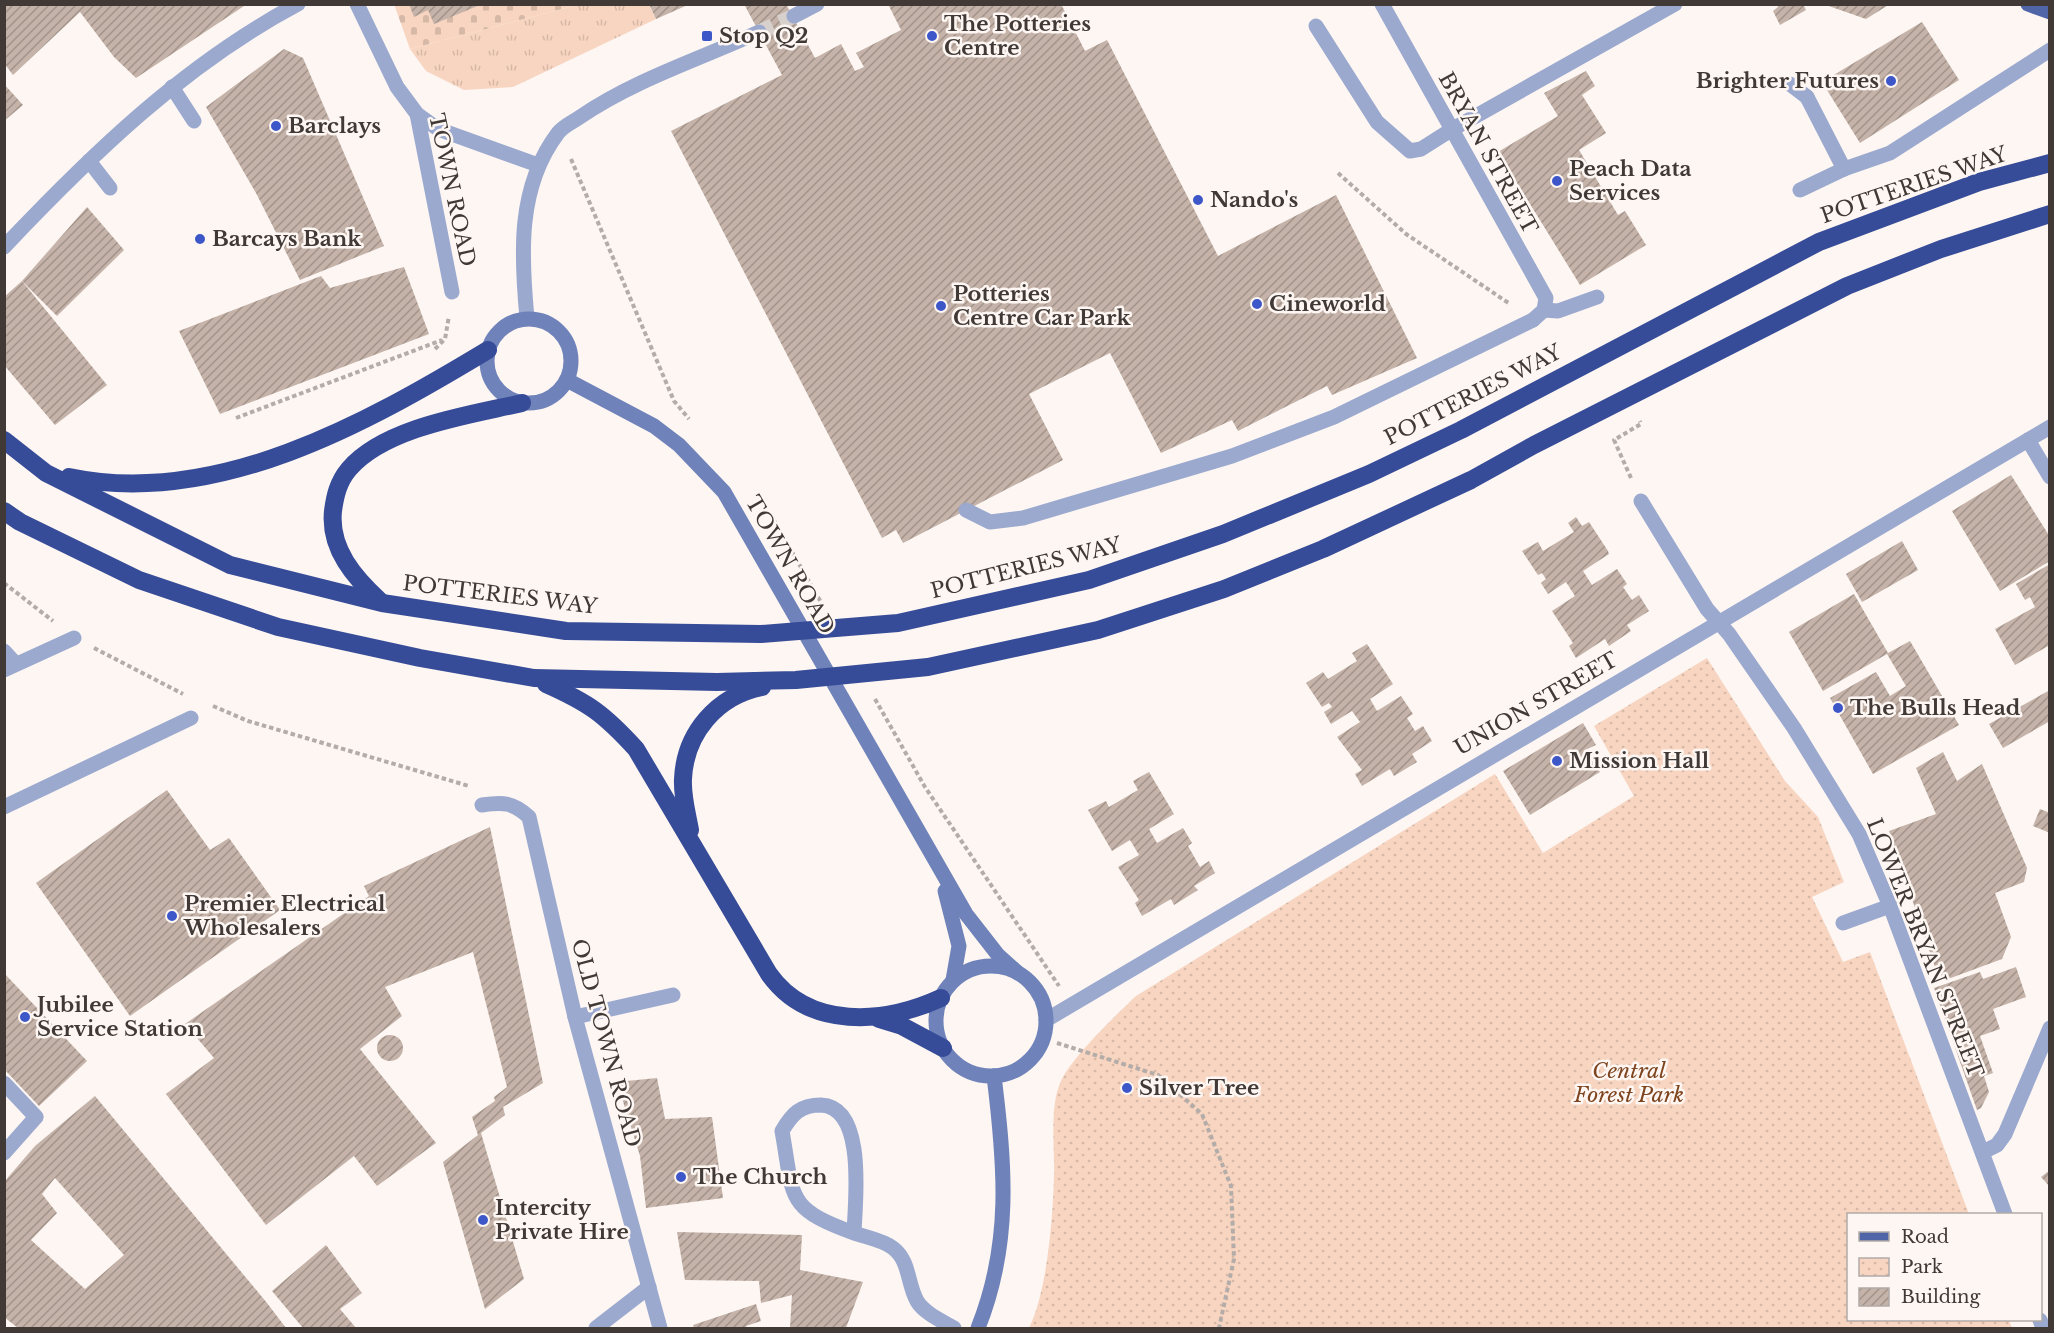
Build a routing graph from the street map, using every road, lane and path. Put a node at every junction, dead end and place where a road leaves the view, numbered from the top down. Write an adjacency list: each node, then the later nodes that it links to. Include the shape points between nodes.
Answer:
1 (298, 4): 13 (street, via 255,27)
2 (357, 4): 14 (street, TOWN ROAD, via 397,87)
3 (817, 4): 8 (street)
4 (1382, 4): 16 (street, BRYAN STREET)
5 (1675, 4): 16 (street)
6 (2028, 4): 7 (main road)
7 (2049, 12)
8 (794, 16)
9 (1316, 26): 16 (street, via 1377,122 1410,151)
10 (759, 32): 17 (street, via 634,86)
11 (2049, 50): 21 (street, via 1890,153)
12 (1790, 84): 21 (street, via 1807,97)
13 (172, 87): 15 (street); 18 (street)
14 (417, 114): 20 (street, via 438,129); 27 (street, TOWN ROAD)
15 (194, 121)
16 (1451, 130): 29 (street, BRYAN STREET, via 1546,298)
17 (560, 131): 20 (street); 37 (path, via 674,401)
18 (89, 161): 23 (street); 26 (street)
19 (2049, 164): 48 (highway, POTTERIES WAY, via 1979,182 1819,243 1369,474 1223,534 1089,580 898,623 761,634 566,631)
20 (538, 165): 30 (street, via 523,237)
21 (1844, 170): 24 (street)
22 (1338, 173): 29 (path, via 1406,234)
23 (110, 188)
24 (1800, 190)
25 (2049, 214): 54 (highway, via 1941,249 1847,286 1471,480 1323,549 1224,589 1098,630 995,653 928,667)
26 (4, 247)
27 (452, 291)
28 (1597, 297): 29 (street)
29 (1539, 315): 44 (street, via 1334,417 1232,456 1023,518 990,522)
30 (527, 318): 31 (main road, via 503,328); 33 (main road, via 542,320 565,337 571,351)
31 (488, 350): 34 (main road, via 491,378 504,394); 40 (highway, via 400,403 300,448 215,474 102,484)
32 (430, 353): 35 (path, via 445,339)
33 (567, 380): 34 (main road, via 549,399); 61 (main road, TOWN ROAD, via 654,426 679,445 724,492)
34 (522, 403): 48 (highway, via 403,435 374,449 349,469 336,491 332,519 336,542 350,570)
35 (236, 418)
36 (2049, 426): 39 (street, UNION STREET)
37 (697, 428)
38 (4, 440): 40 (highway, POTTERIES WAY)
39 (2028, 440): 41 (street); 49 (street, UNION STREET)
40 (46, 473): 48 (highway, POTTERIES WAY, via 230,564)
41 (2049, 477)
42 (757, 500): 46 (path)
43 (1641, 501): 49 (street, LOWER BRYAN STREET, via 1707,609)
44 (966, 510)
45 (4, 511): 53 (highway, via 139,580 278,627)
46 (772, 517)
47 (4, 583): 50 (path)
48 (382, 603)
49 (1719, 621): 63 (street, LOWER BRYAN STREET, via 1841,802); 69 (street, UNION STREET)
50 (74, 638): 52 (street); 55 (path)
51 (4, 651): 52 (street)
52 (10, 667)
53 (534, 678): 54 (highway); 62 (highway, via 585,701 612,723 636,749)
54 (796, 680): 62 (highway, via 730,698 700,726 686,759 683,778)
55 (186, 695)
56 (206, 704): 59 (path, via 248,721 464,782)
57 (191, 718): 60 (street)
58 (925, 787): 69 (path)
59 (488, 805): 71 (street, OLD TOWN ROAD, via 516,805 529,817)
60 (4, 807)
61 (917, 828): 65 (main road, TOWN ROAD, via 978,931); 66 (main road, TOWN ROAD, via 952,911 959,946)
62 (692, 840): 70 (highway, via 778,986 800,1004 828,1015)
63 (1890, 906): 64 (street); 78 (street, LOWER BRYAN STREET)
64 (1843, 923)
65 (1018, 973): 66 (main road, via 984,966); 72 (main road, via 1038,993)
66 (953, 980): 68 (main road)
67 (673, 995): 71 (street)
68 (941, 998): 70 (highway, via 892,1015); 75 (main road, via 936,1023)
69 (1071, 1004): 72 (street, UNION STREET)
70 (858, 1016): 75 (highway, via 902,1026)
71 (575, 1017): 82 (street, OLD TOWN ROAD)
72 (1046, 1020): 74 (main road)
73 (2049, 1028): 78 (street, via 2006,1134 1997,1145)
74 (1043, 1038): 76 (main road, via 1024,1065); 87 (path, via 1158,1075 1202,1114 1231,1186 1234,1259)
75 (943, 1048): 76 (main road, via 954,1062 970,1072)
76 (994, 1076): 86 (main road, via 1004,1154 1001,1240 996,1277)
77 (4, 1083): 79 (street, via 36,1117)
78 (1983, 1152): 80 (street, LOWER BRYAN STREET)
79 (4, 1153)
80 (2004, 1213)
81 (854, 1233): 81 (street, via 857,1160 846,1120 830,1106 813,1105 794,1112 782,1131 799,1205 817,1219); 85 (street, via 892,1247 906,1265 918,1304)
82 (650, 1287): 83 (street); 84 (street, OLD TOWN ROAD)
83 (596, 1329)
84 (660, 1329)
85 (954, 1329)
86 (978, 1329)
87 (1220, 1329)

